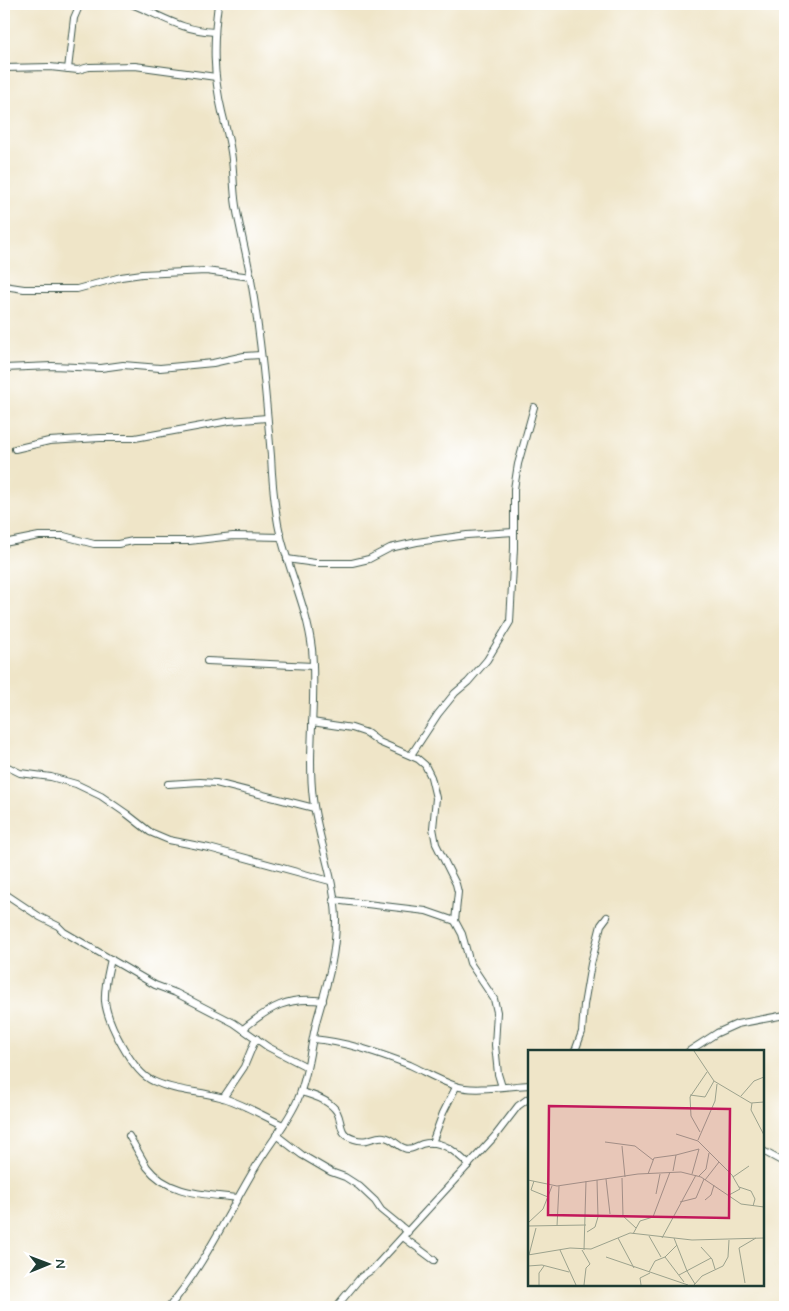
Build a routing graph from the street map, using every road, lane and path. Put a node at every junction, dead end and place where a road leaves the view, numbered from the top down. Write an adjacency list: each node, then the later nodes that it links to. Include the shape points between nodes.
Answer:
1 (80, 4): 6 (street, via 72,27)
2 (132, 4): 4 (street, via 182,27)
3 (218, 4): 4 (street)
4 (215, 32): 7 (street)
5 (4, 68): 6 (street)
6 (68, 69): 7 (street, via 135,66)
7 (216, 77): 8 (street)
8 (251, 277): 9 (street, via 206,271 142,274 77,289); 10 (street)
9 (4, 286)
10 (261, 355): 11 (street, via 160,368 123,365); 13 (street)
11 (4, 368)
12 (534, 408): 15 (street, via 518,464 514,489)
13 (267, 418): 14 (street, via 136,438 57,441); 16 (street, via 273,496)
14 (15, 449)
15 (514, 532): 18 (street, via 417,542 352,562 315,564); 22 (street, via 510,622 487,660 438,714)
16 (281, 537): 17 (street, via 232,536 189,541 94,544 64,536 39,536); 18 (street)
17 (4, 543)
18 (287, 559): 20 (street, via 309,626)
19 (207, 661): 20 (street)
20 (312, 666): 21 (street)
21 (312, 722): 22 (street, via 367,733 379,742); 25 (street, via 310,756)
22 (411, 755): 30 (street, via 425,765 436,798 433,828 436,844 458,892)
23 (4, 765): 26 (street, via 20,773 76,784 101,796 150,832 169,840)
24 (168, 784): 25 (street, via 216,783)
25 (314, 808): 26 (street)
26 (330, 881): 28 (street)
27 (4, 893): 31 (street)
28 (333, 900): 30 (street, via 426,912); 32 (street, via 336,914 333,958)
29 (607, 917): 37 (street, via 601,925 591,964 582,1032)
30 (455, 921): 42 (street, via 470,963 496,1005 495,1045)
31 (111, 959): 34 (street, via 155,986 176,993); 44 (street, via 106,985 109,1017 118,1039 144,1076 167,1086)
32 (323, 1001): 34 (street, via 306,998 286,1002); 36 (street)
33 (785, 1015): 38 (street, via 737,1024)
34 (243, 1029): 35 (street)
35 (256, 1038): 39 (street); 44 (street, via 244,1067)
36 (313, 1039): 39 (street); 41 (street, via 370,1051)
37 (575, 1050)
38 (691, 1050)
39 (307, 1068): 43 (street)
40 (528, 1085): 42 (street)
41 (456, 1086): 42 (street, via 472,1089); 49 (street)
42 (502, 1086)
43 (301, 1092): 46 (street); 49 (street, via 326,1101 336,1111 344,1134 352,1138 366,1141 384,1136 410,1149)
44 (223, 1098): 46 (street)
45 (528, 1099): 52 (street, via 518,1106)
46 (283, 1125): 47 (street)
47 (276, 1135): 53 (street); 54 (street, via 302,1155 359,1186)
48 (129, 1136): 53 (street, via 148,1168 164,1182 181,1191)
49 (432, 1143): 52 (street, via 447,1147)
50 (764, 1152): 51 (street)
51 (785, 1163)
52 (469, 1165): 54 (street)
53 (238, 1198): 56 (street, via 205,1255)
54 (405, 1235): 55 (street); 57 (street)
55 (434, 1260)
56 (169, 1307)
57 (336, 1307)

